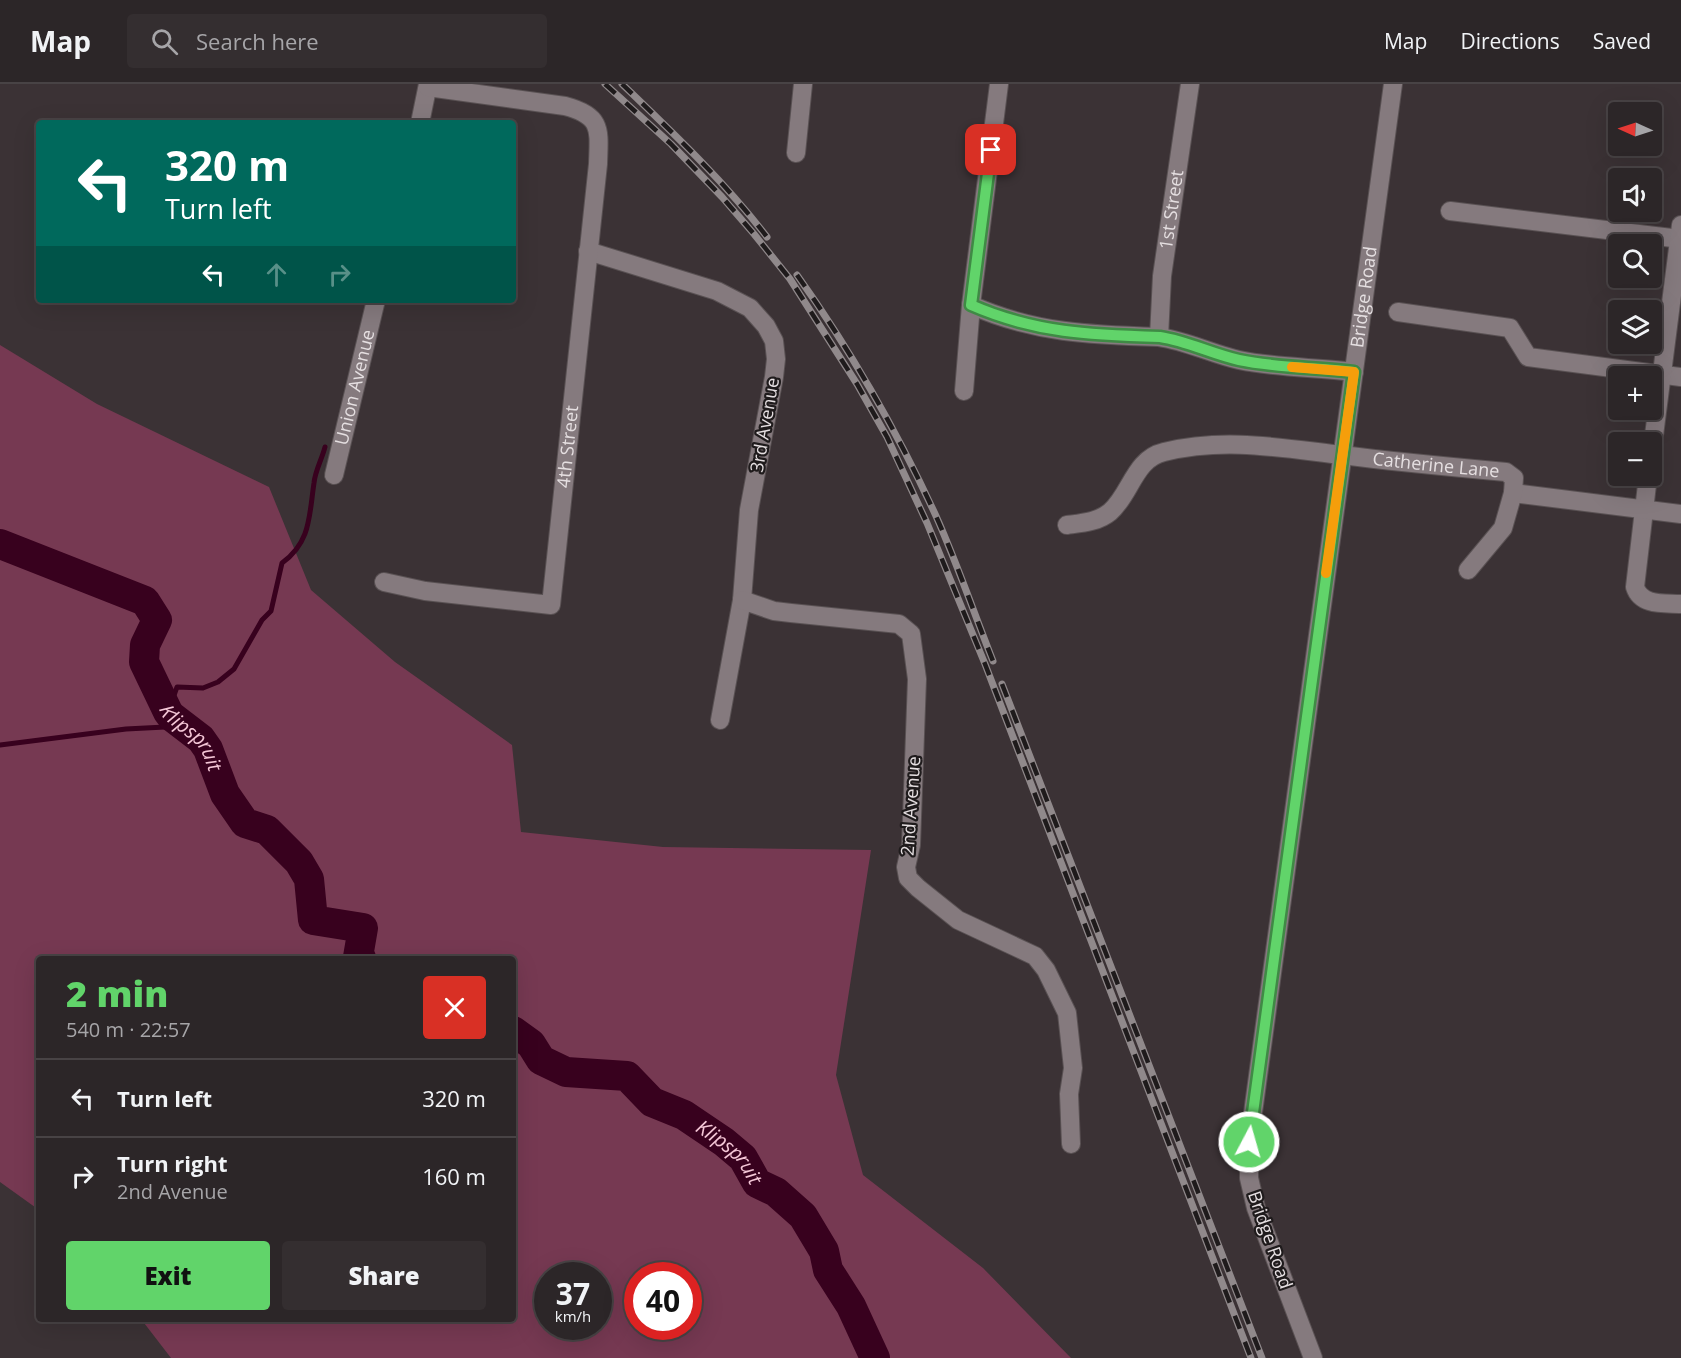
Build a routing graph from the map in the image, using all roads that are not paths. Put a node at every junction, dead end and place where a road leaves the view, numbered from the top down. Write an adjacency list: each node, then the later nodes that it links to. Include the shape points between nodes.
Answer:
1 (803, 84): 7 (street)
2 (999, 84): 12 (street)
3 (1190, 84): 14 (street, 1st Street, via 1162,276)
4 (1393, 84): 16 (street, Bridge Road)
5 (428, 86): 6 (street); 10 (street, 4th Street, via 565,106 582,111 593,120 598,129 598,164)
6 (421, 120)
7 (796, 153)
8 (1450, 211): 9 (street)
9 (1680, 234): 17 (street)
10 (588, 251): 28 (street, 4th Street, via 551,605 425,591); 29 (street, 3rd Avenue, via 717,291 750,308 771,333 776,359 749,510)
11 (375, 303): 21 (street, Union Avenue)
12 (971, 305): 14 (street, via 1014,322 1056,331); 19 (street)
13 (1398, 312): 15 (street, via 1510,328 1528,357)
14 (1160, 337): 16 (street, via 1268,365)
15 (1608, 368)
16 (1354, 372): 20 (street, Bridge Road)
17 (1662, 375): 18 (street)
18 (1681, 377)
19 (964, 391)
20 (1342, 456): 23 (street, Catherine Lane, via 1506,472 1514,478); 26 (street, via 1242,444 1164,452 1147,460 1110,512 1088,523); 33 (street, Bridge Road, via 1248,1163 1259,1217)
21 (334, 475)
22 (1647, 486): 24 (street)
23 (1513, 493): 24 (street, Catherine Lane); 27 (street, Catherine Lane, via 1503,528)
24 (1644, 509): 25 (street, Catherine Lane); 30 (street, via 1635,577 1637,593 1649,601)
25 (1681, 514)
26 (1067, 525)
27 (1468, 570)
28 (384, 582)
29 (742, 600): 31 (street, 3rd Avenue); 32 (street, 2nd Avenue, via 791,614 899,624 911,634 917,679 908,878 958,920 1035,956 1046,970 1067,1012 1073,1068 1069,1094)
30 (1680, 604)
31 (720, 720)
32 (1071, 1144)
33 (1313, 1358)

